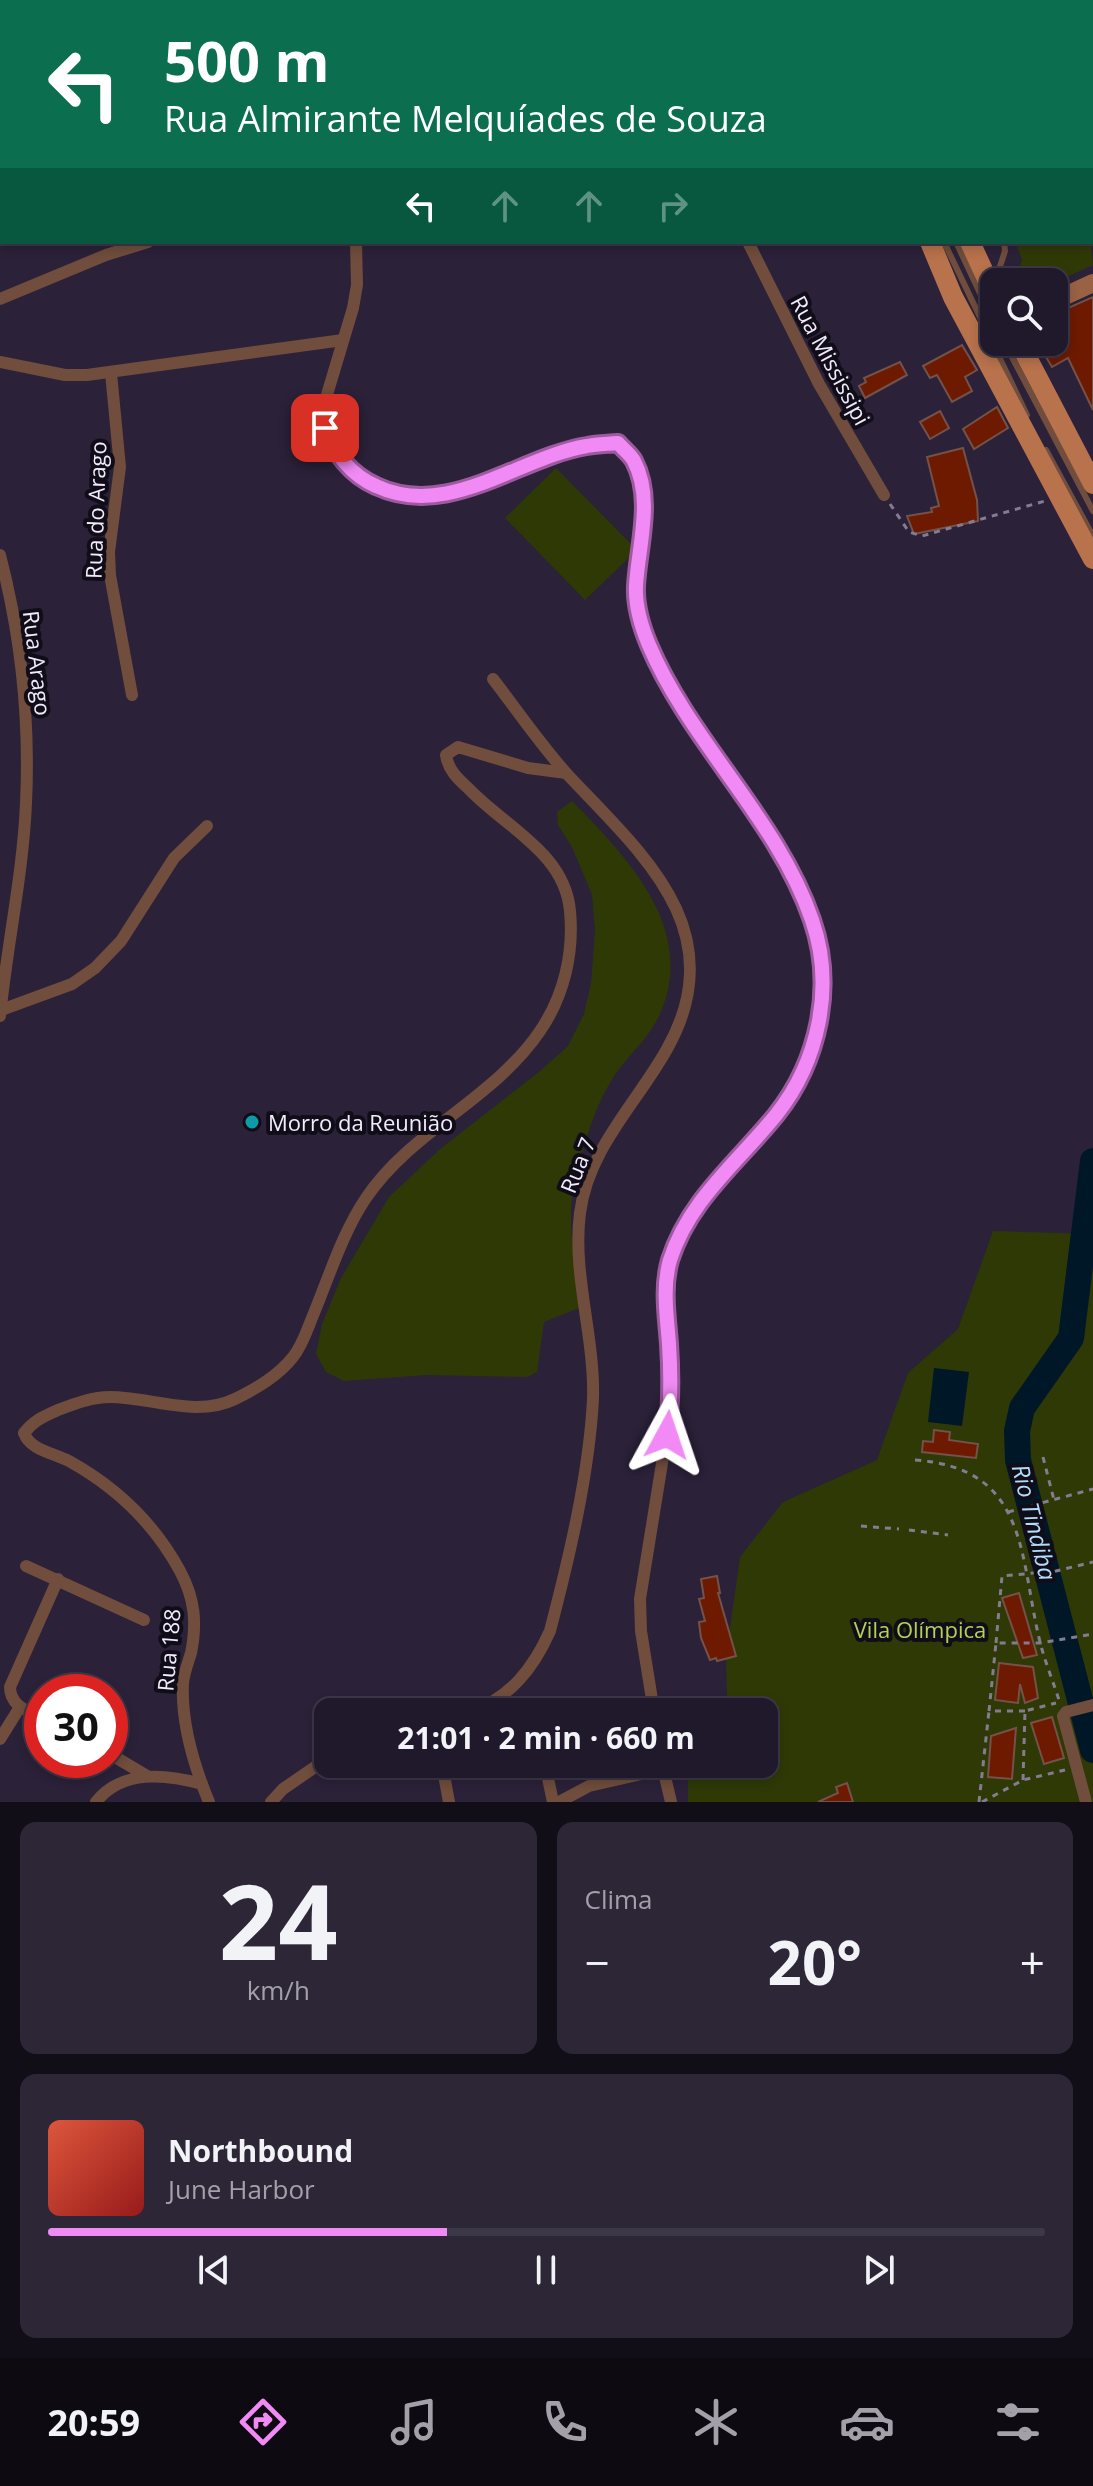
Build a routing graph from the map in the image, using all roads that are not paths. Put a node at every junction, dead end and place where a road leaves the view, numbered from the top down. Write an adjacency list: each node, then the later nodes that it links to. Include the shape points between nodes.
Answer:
1 (142, 244): 14 (street)
2 (356, 244): 15 (street, via 357,285)
3 (749, 244): 23 (street, Rua Mississipi, via 819,384)
4 (931, 244): 27 (main road, via 953,297)
5 (945, 244): 20 (lane)
6 (957, 244): 12 (lane)
7 (971, 244): 9 (main road)
8 (1004, 244): 10 (lane)
9 (984, 268)
10 (1000, 268)
11 (1093, 283): 13 (main road)
12 (980, 293)
13 (1068, 295)
14 (0, 299)
15 (343, 340): 19 (street); 37 (street, via 323,408 325,428 345,463 386,491 417,496 473,487 586,446 618,443 634,460 643,496 638,616 670,684 779,853 813,923 822,999 818,1032 806,1062 776,1114 696,1206 665,1279 670,1414 640,1599)
16 (1011, 356): 24 (lane)
17 (1026, 356): 22 (main road)
18 (0, 362): 19 (street, via 65,375)
19 (111, 373): 29 (street, Rua do Arago, via 120,467 110,575)
20 (1031, 422)
21 (1043, 445): 25 (lane)
22 (1093, 484)
23 (884, 495)
24 (1093, 511)
25 (1093, 536)
26 (0, 555): 32 (street, Rua Arago, via 21,657 28,749 26,807)
27 (1093, 559)
28 (493, 679): 30 (street, Rua 7)
29 (132, 695)
30 (566, 773): 36 (street, Rua 7, via 629,837 662,881 680,915 689,951 689,982 668,1047 596,1159 586,1185 581,1258 593,1399 587,1452 550,1631 538,1658); 49 (street, Rua 188, via 528,768 458,747 446,755 455,775 537,847 560,876 571,935 562,986 529,1046 494,1082 413,1146 365,1199 295,1355 273,1377 231,1401 195,1407 107,1397 33,1421 24,1433 32,1445 88,1472 128,1502 180,1570 195,1609 183,1698)
31 (207, 826): 32 (street, via 174,858 121,941 95,968 72,984)
32 (0, 1013)
33 (26, 1566): 34 (street)
34 (58, 1579): 35 (street); 39 (street, via 10,1687 12,1700)
35 (144, 1620)
36 (500, 1698)
37 (652, 1698)
38 (1090, 1705): 56 (street, via 1063,1716)
39 (20, 1707): 40 (street); 41 (street)
40 (24, 1709)
41 (0, 1739)
42 (128, 1765): 44 (street)
43 (314, 1768): 52 (street)
44 (147, 1776): 49 (street); 50 (street, via 108,1788)
45 (445, 1778): 53 (street)
46 (549, 1778): 54 (street)
47 (620, 1778): 54 (street)
48 (666, 1778): 55 (street)
49 (202, 1784): 51 (street, Rua 188)
50 (96, 1802)
51 (209, 1802)
52 (271, 1802)
53 (449, 1802)
54 (556, 1802)
55 (671, 1802)
56 (1086, 1802)

